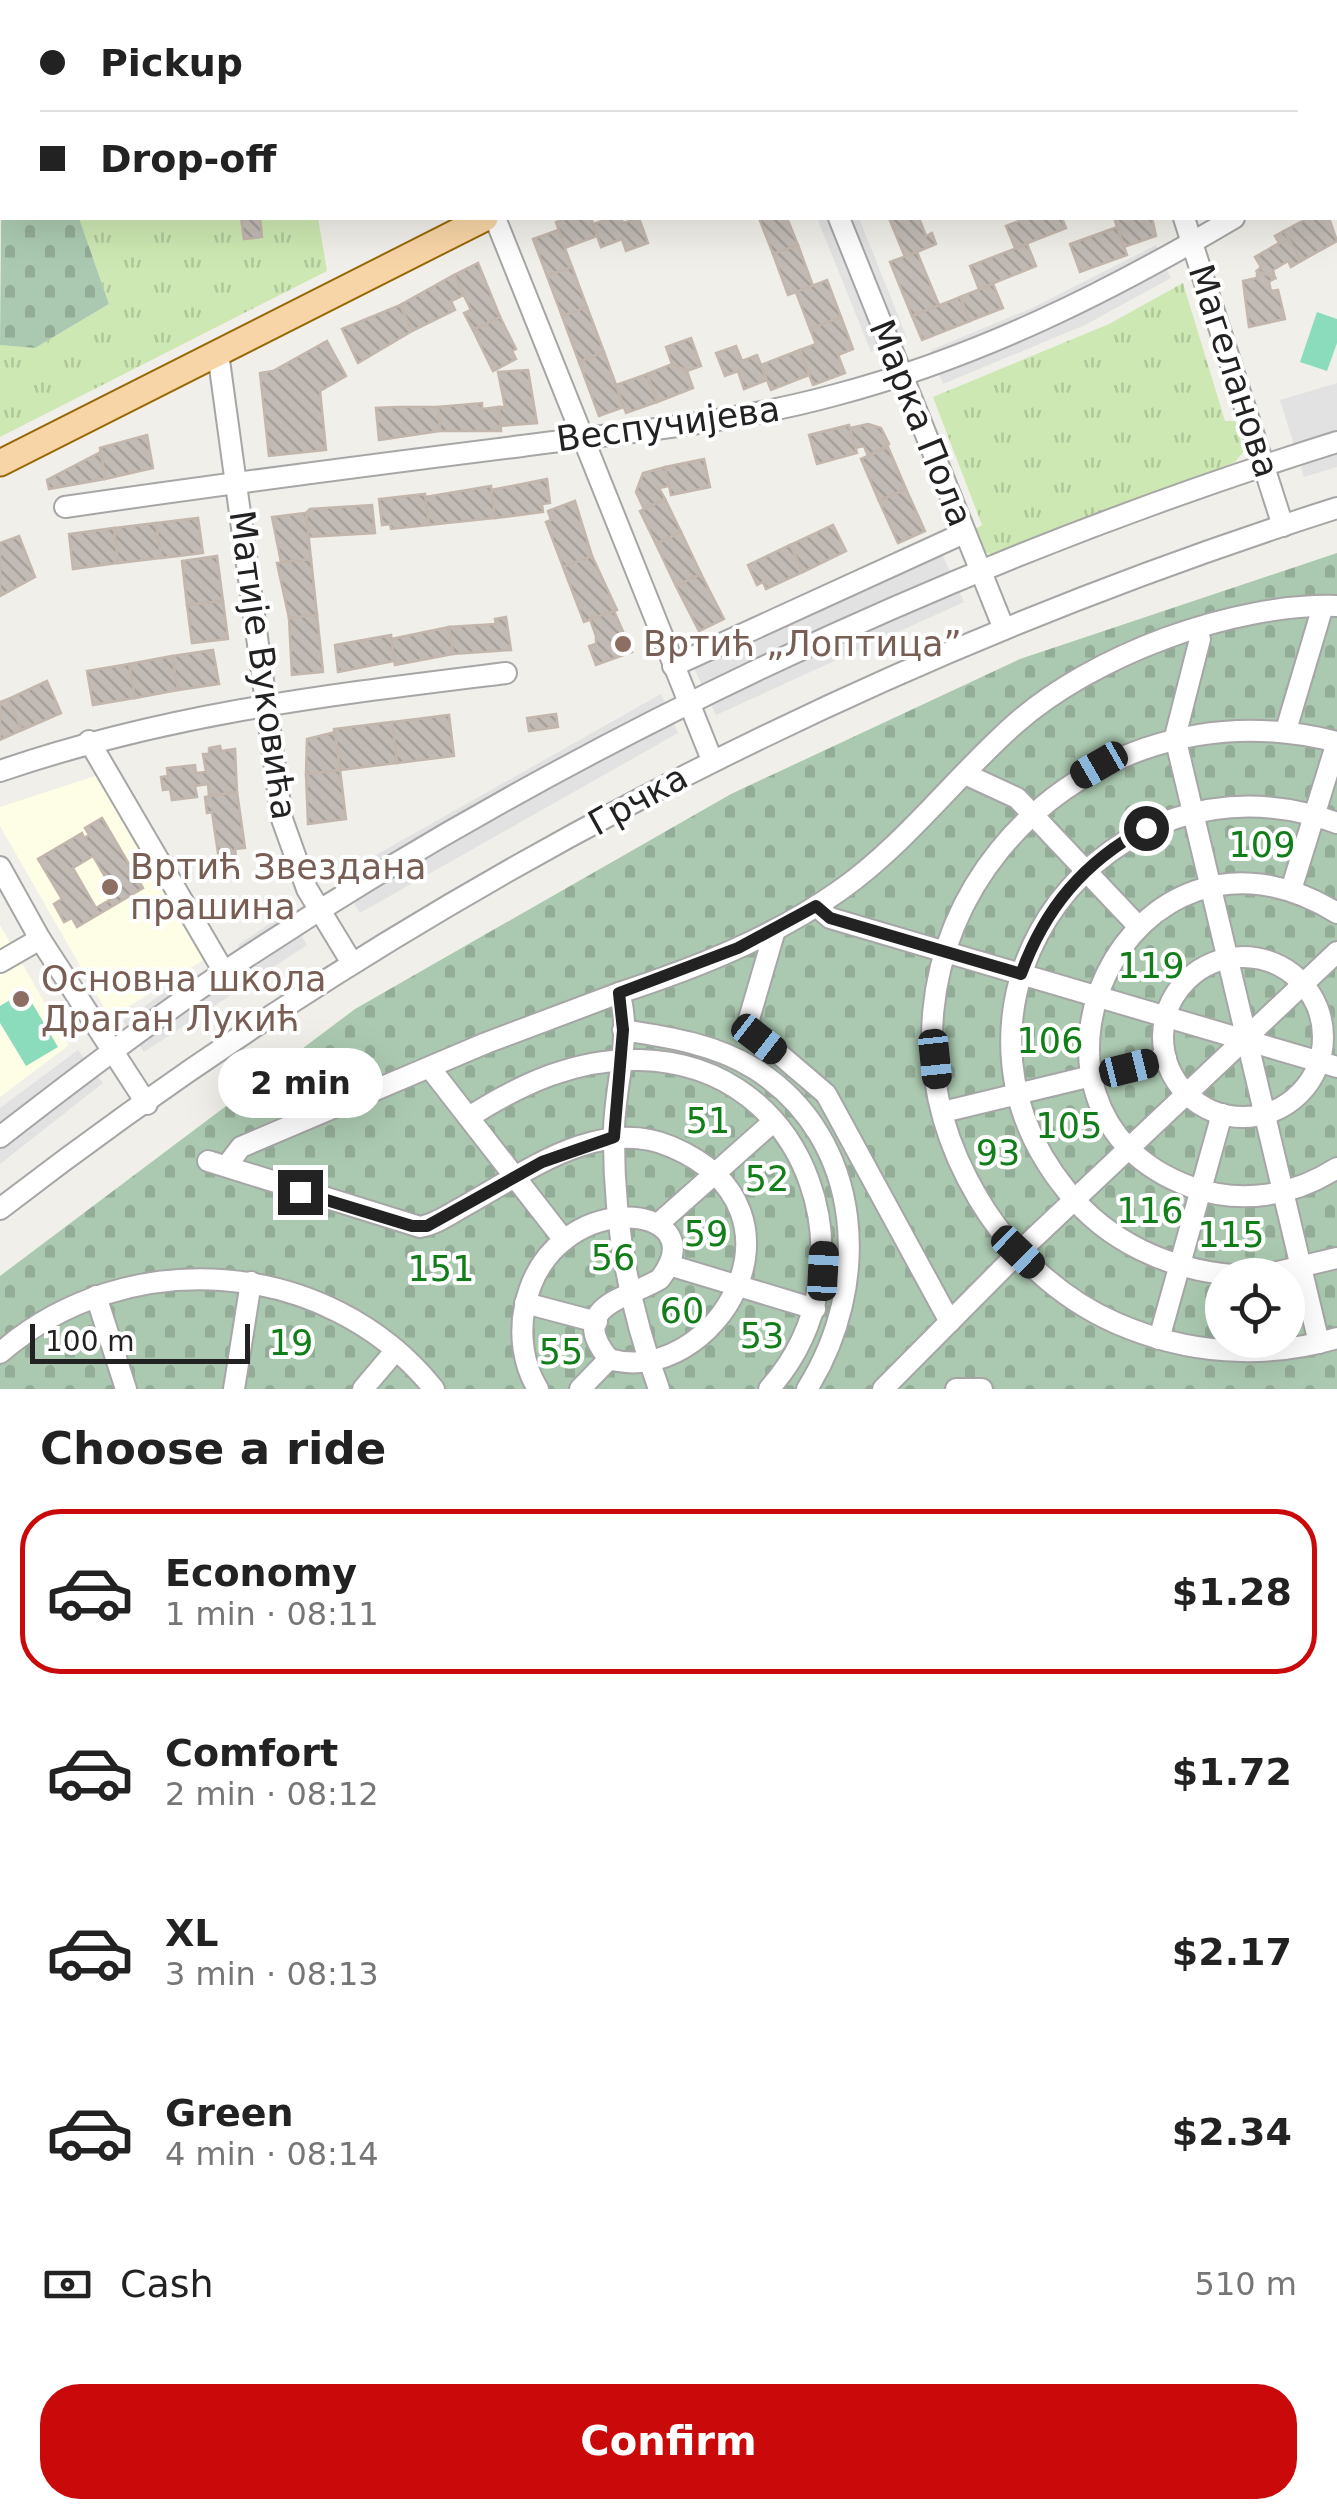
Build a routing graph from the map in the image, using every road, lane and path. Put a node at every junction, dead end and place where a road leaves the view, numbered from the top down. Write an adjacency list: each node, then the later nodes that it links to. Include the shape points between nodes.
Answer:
1 (481, 220): 7 (main road)
2 (496, 220): 9 (street)
3 (839, 220): 8 (street, Марка Пола)
4 (1185, 220): 6 (street, Магеланова)
5 (1231, 220): 6 (street, Веспучијева)
6 (1193, 242): 8 (street, Веспучијева, via 1058,315); 12 (street, Магеланова)
7 (218, 353): 11 (main road); 13 (street, Матије Вуковића)
8 (902, 375): 9 (street, Веспучијева, via 748,416); 17 (street, Марка Пола)
9 (584, 438): 13 (street, Веспучијева); 22 (street)
10 (1337, 442): 12 (street)
11 (0, 463)
12 (1263, 465): 16 (street, Магеланова); 18 (street)
13 (237, 482): 14 (street, Веспучијева); 24 (street, Матије Вуковића)
14 (65, 507)
15 (1337, 508): 16 (street, Грчка)
16 (1283, 526): 20 (street, Грчка)
17 (964, 533): 18 (street, Марка Пола); 22 (street)
18 (980, 570): 20 (street, Марка Пола); 25 (street)
19 (1330, 606): 21 (street, via 1258,610); 26 (street)
20 (1004, 629): 30 (street, Грчка)
21 (1195, 630): 27 (street, via 1200,639); 32 (street, via 1059,692)
22 (672, 666): 25 (street)
23 (506, 673): 24 (street)
24 (266, 703): 28 (street); 42 (street, Матије Вуковића, via 282,819)
25 (688, 706): 30 (street); 42 (street, via 541,782)
26 (1286, 730): 27 (street); 29 (street)
27 (1174, 737): 33 (street, via 1099,765); 34 (street)
28 (89, 741): 31 (street); 52 (street)
29 (1337, 742): 35 (street)
30 (712, 760): 51 (street, Грчка)
31 (0, 771)
32 (965, 774): 33 (street, via 1006,791); 41 (street, via 883,856)
33 (1033, 812): 38 (street); 47 (street, via 980,877)
34 (1193, 812): 35 (street, via 1242,805); 38 (street, via 1146,828); 39 (street)
35 (1315, 815): 36 (street); 40 (street)
36 (1337, 823)
37 (0, 867): 46 (street)
38 (1085, 869): 44 (street); 53 (street, via 1046,918)
39 (1210, 887): 40 (street, via 1250,883); 44 (street, via 1171,902); 49 (street)
40 (1291, 890): 43 (street)
41 (816, 906): 45 (street); 47 (street, via 830,918)
42 (319, 912): 51 (street, Матије Вуковића); 52 (street)
43 (1337, 913)
44 (1138, 926): 56 (street)
45 (775, 930): 55 (street); 102 (street, via 750,1030 826,1094)
46 (40, 939): 50 (street); 60 (street)
47 (947, 951): 53 (street); 69 (street, via 934,1032)
48 (1337, 952): 54 (street)
49 (1225, 958): 54 (street, via 1268,960); 57 (street, via 1187,980); 59 (street)
50 (0, 962)
51 (352, 963): 68 (street, Грчка)
52 (224, 972): 60 (street)
53 (1021, 974): 56 (street); 66 (street, via 1012,1032)
54 (1303, 983): 59 (street); 63 (street, via 1322,1020)
55 (619, 993): 58 (street); 64 (street)
56 (1094, 996): 57 (street); 65 (street)
57 (1165, 1017): 59 (street); 61 (street)
58 (623, 1030): 62 (street); 117 (street, via 702,1045 754,1068 789,1098 826,1151 850,1221 850,1284 834,1340)
59 (1247, 1040): 63 (street); 67 (street); 71 (street)
60 (112, 1052): 68 (street); 74 (street)
61 (1166, 1058): 65 (street); 67 (street)
62 (620, 1061): 72 (street, via 546,1076); 73 (street, via 668,1063 710,1078 752,1101); 75 (street)
63 (1328, 1064): 71 (street, via 1293,1100)
64 (430, 1068): 72 (street); 79 (street, via 213,1161 420,1227)
65 (1093, 1077): 66 (street); 76 (street, via 1108,1115)
66 (1018, 1095): 69 (street); 82 (street, via 1038,1150)
67 (1189, 1096): 70 (street); 76 (street)
68 (147, 1104): 83 (street, Грчка)
69 (943, 1112): 87 (street, via 972,1187)
70 (1222, 1114): 71 (street); 80 (street)
71 (1265, 1114): 81 (street)
72 (468, 1117): 79 (street)
73 (773, 1122): 78 (street); 100 (street, via 798,1154 815,1195 824,1247)
74 (0, 1137)
75 (614, 1137): 78 (street, via 666,1144); 79 (street, via 562,1152); 84 (street)
76 (1132, 1148): 80 (street, via 1164,1174); 82 (street)
77 (1337, 1168): 81 (street)
78 (713, 1174): 85 (street); 96 (street, via 744,1221 748,1254)
79 (516, 1178): 86 (street)
80 (1200, 1190): 81 (street, via 1243,1197); 91 (street)
81 (1284, 1192): 88 (street)
82 (1075, 1201): 87 (street); 91 (street, via 1134,1247)
83 (0, 1209)
84 (618, 1215): 85 (street); 86 (street); 97 (street)
85 (658, 1224): 90 (street, via 669,1242)
86 (564, 1240): 99 (street, via 539,1268)
87 (1018, 1252): 102 (street); 103 (street, via 1083,1305)
88 (1299, 1258)
89 (1337, 1258): 92 (street)
90 (669, 1265): 96 (street); 97 (street, via 658,1281)
91 (1179, 1266): 93 (street); 103 (street)
92 (1305, 1269)
93 (1205, 1270)
94 (1305, 1278): 104 (street)
95 (251, 1282): 98 (street, via 173,1279); 105 (street, via 313,1300); 110 (street)
96 (741, 1287): 100 (street); 108 (street, via 712,1336)
97 (629, 1292): 101 (street, via 606,1303); 108 (street)
98 (96, 1296): 106 (street, via 39,1324); 109 (street)
99 (525, 1303): 101 (street); 113 (street, via 525,1357)
100 (815, 1309): 116 (street, via 798,1351)
101 (597, 1322): 107 (street, via 598,1342)
102 (950, 1322): 118 (street)
103 (1159, 1339): 104 (street, via 1255,1352)
104 (1328, 1341)
105 (396, 1350): 111 (street); 112 (street)
106 (0, 1353)
107 (610, 1360): 108 (street); 114 (street)
108 (651, 1368): 115 (street)
109 (126, 1389)
110 (234, 1389)
111 (363, 1389)
112 (434, 1389)
113 (538, 1389)
114 (580, 1389)
115 (659, 1389)
116 (769, 1389)
117 (807, 1389)
118 (883, 1389)
119 (956, 1389): 120 (street)
120 (982, 1389)

